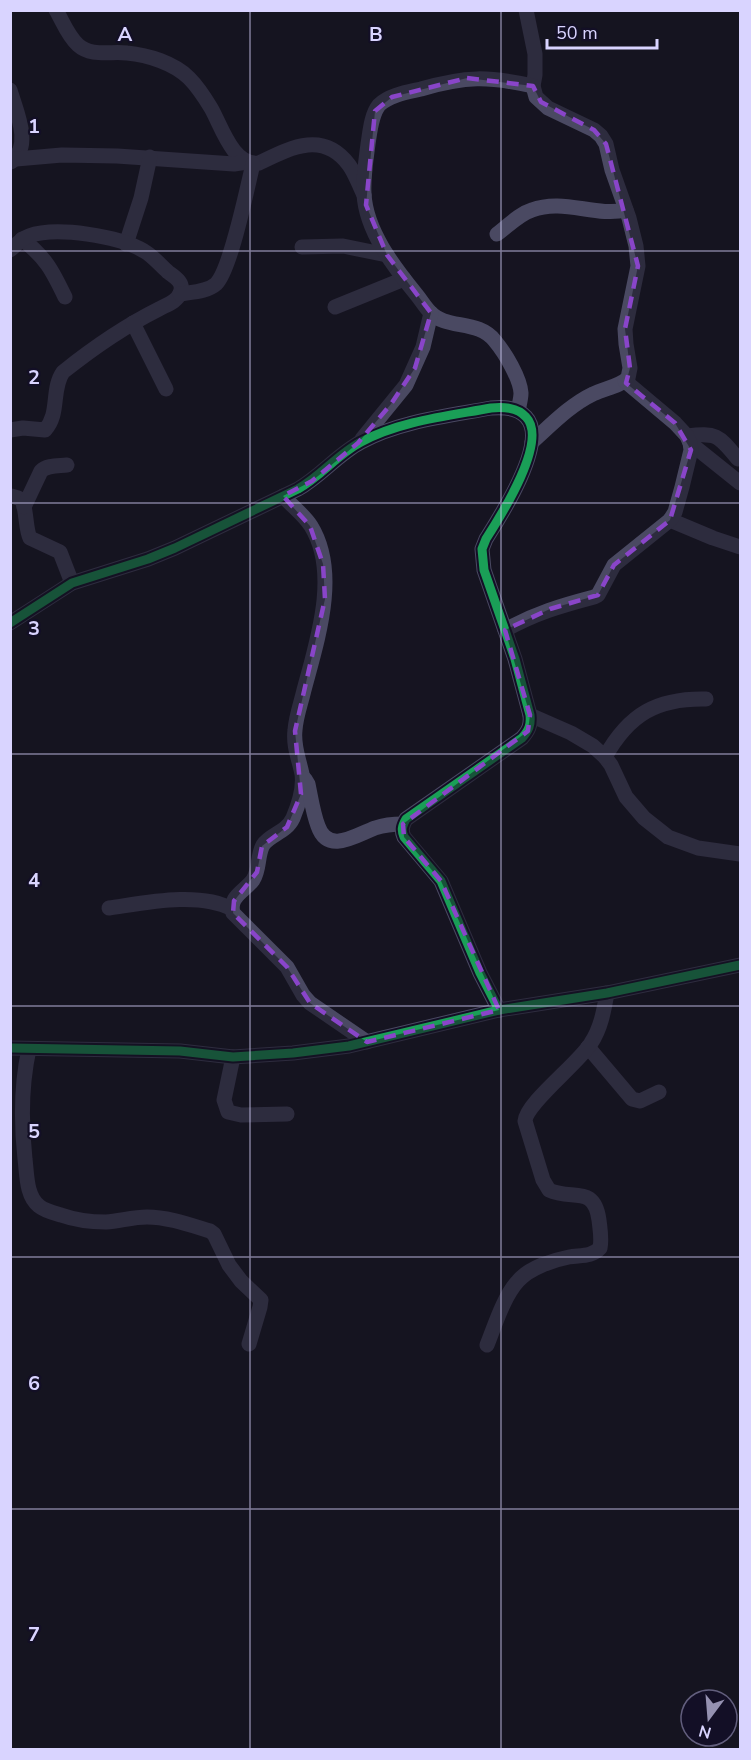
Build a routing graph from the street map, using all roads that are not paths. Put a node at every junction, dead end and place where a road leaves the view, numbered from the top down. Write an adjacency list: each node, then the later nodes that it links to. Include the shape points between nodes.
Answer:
1 (56, 10): 9 (street, via 84,50 141,55 179,70 201,92 234,151)
2 (526, 10): 3 (street, via 536,63)
3 (533, 86): 10 (street, via 467,78 392,97 381,104 375,111 370,132); 11 (street, via 536,97 548,108 601,136)
4 (10, 90): 6 (street)
5 (10, 129): 6 (street)
6 (22, 143): 8 (street)
7 (150, 157): 8 (street, via 62,155); 9 (street); 14 (street)
8 (13, 161)
9 (250, 163): 10 (street, via 302,144 322,145 350,166); 19 (street, via 223,274 211,288)
10 (364, 195): 17 (street)
11 (626, 210): 12 (street, via 532,209); 24 (street, via 638,266 625,329 630,368)
12 (497, 234)
13 (22, 239): 14 (street, via 62,231); 16 (street); 20 (street, via 49,265)
14 (126, 244): 19 (street, via 144,250 179,280)
15 (302, 247): 17 (street, via 343,246)
16 (10, 250)
17 (387, 255): 18 (street)
18 (404, 279): 21 (street); 22 (street)
19 (180, 294): 23 (street, via 170,304)
20 (65, 297)
21 (335, 307)
22 (431, 313): 26 (street, via 439,319 480,329 494,339 520,386); 30 (street, via 423,347 406,385)
23 (133, 324): 25 (street); 27 (street, via 63,372 45,430)
24 (625, 381): 28 (street); 29 (street, via 584,399)
25 (166, 389)
26 (518, 411): 29 (street, via 527,418); 30 (street, via 504,407 465,412 401,426)
27 (10, 430)
28 (688, 439): 31 (street, via 701,434 716,436); 33 (street); 37 (street, via 690,458)
29 (532, 442): 41 (street, via 519,483 482,549 484,570)
30 (358, 443): 35 (street, via 312,481)
31 (738, 459)
32 (67, 465): 36 (street, via 40,471)
33 (741, 483)
34 (10, 496): 36 (street, via 21,500)
35 (283, 496): 39 (street, via 175,548); 45 (street, via 310,526 319,545 325,579 321,622 294,731)
36 (24, 507): 39 (street, via 30,538 60,552)
37 (670, 520): 38 (street); 41 (street, via 614,565 594,597 550,609)
38 (741, 547)
39 (72, 583): 40 (street)
40 (10, 623)
41 (505, 630): 43 (street)
42 (706, 699): 44 (street, via 675,701 646,711 619,735)
43 (531, 715): 44 (street, via 571,733); 46 (street, via 531,724 522,738 415,812)
44 (605, 757): 47 (street, via 626,797 668,837 698,848)
45 (302, 776): 46 (street, via 308,784 318,826 326,837 342,842 390,824); 49 (street, via 301,794 292,820 262,846 257,872 238,894)
46 (403, 825): 52 (street, via 404,837 441,881)
47 (741, 854)
48 (108, 908): 49 (street, via 177,899)
49 (232, 909): 53 (street, via 286,967 310,1003)
50 (741, 965): 51 (street)
51 (607, 993): 52 (street); 54 (street, via 598,1030)
52 (499, 1010): 53 (street)
53 (367, 1042): 57 (street)
54 (588, 1047): 58 (street, via 632,1099 640,1101); 62 (street, via 526,1113 525,1121 549,1190 588,1197 594,1204 600,1248 593,1254 553,1262 520,1278)
55 (10, 1048): 56 (street)
56 (29, 1049): 57 (street, via 180,1051); 59 (street)
57 (233, 1057): 60 (street, via 224,1100 228,1112)
58 (659, 1092)
59 (17, 1100): 61 (street, via 29,1186 39,1206 85,1221 148,1217 210,1231 229,1265 261,1300)
60 (287, 1114)
61 (249, 1344)
62 (487, 1344)

